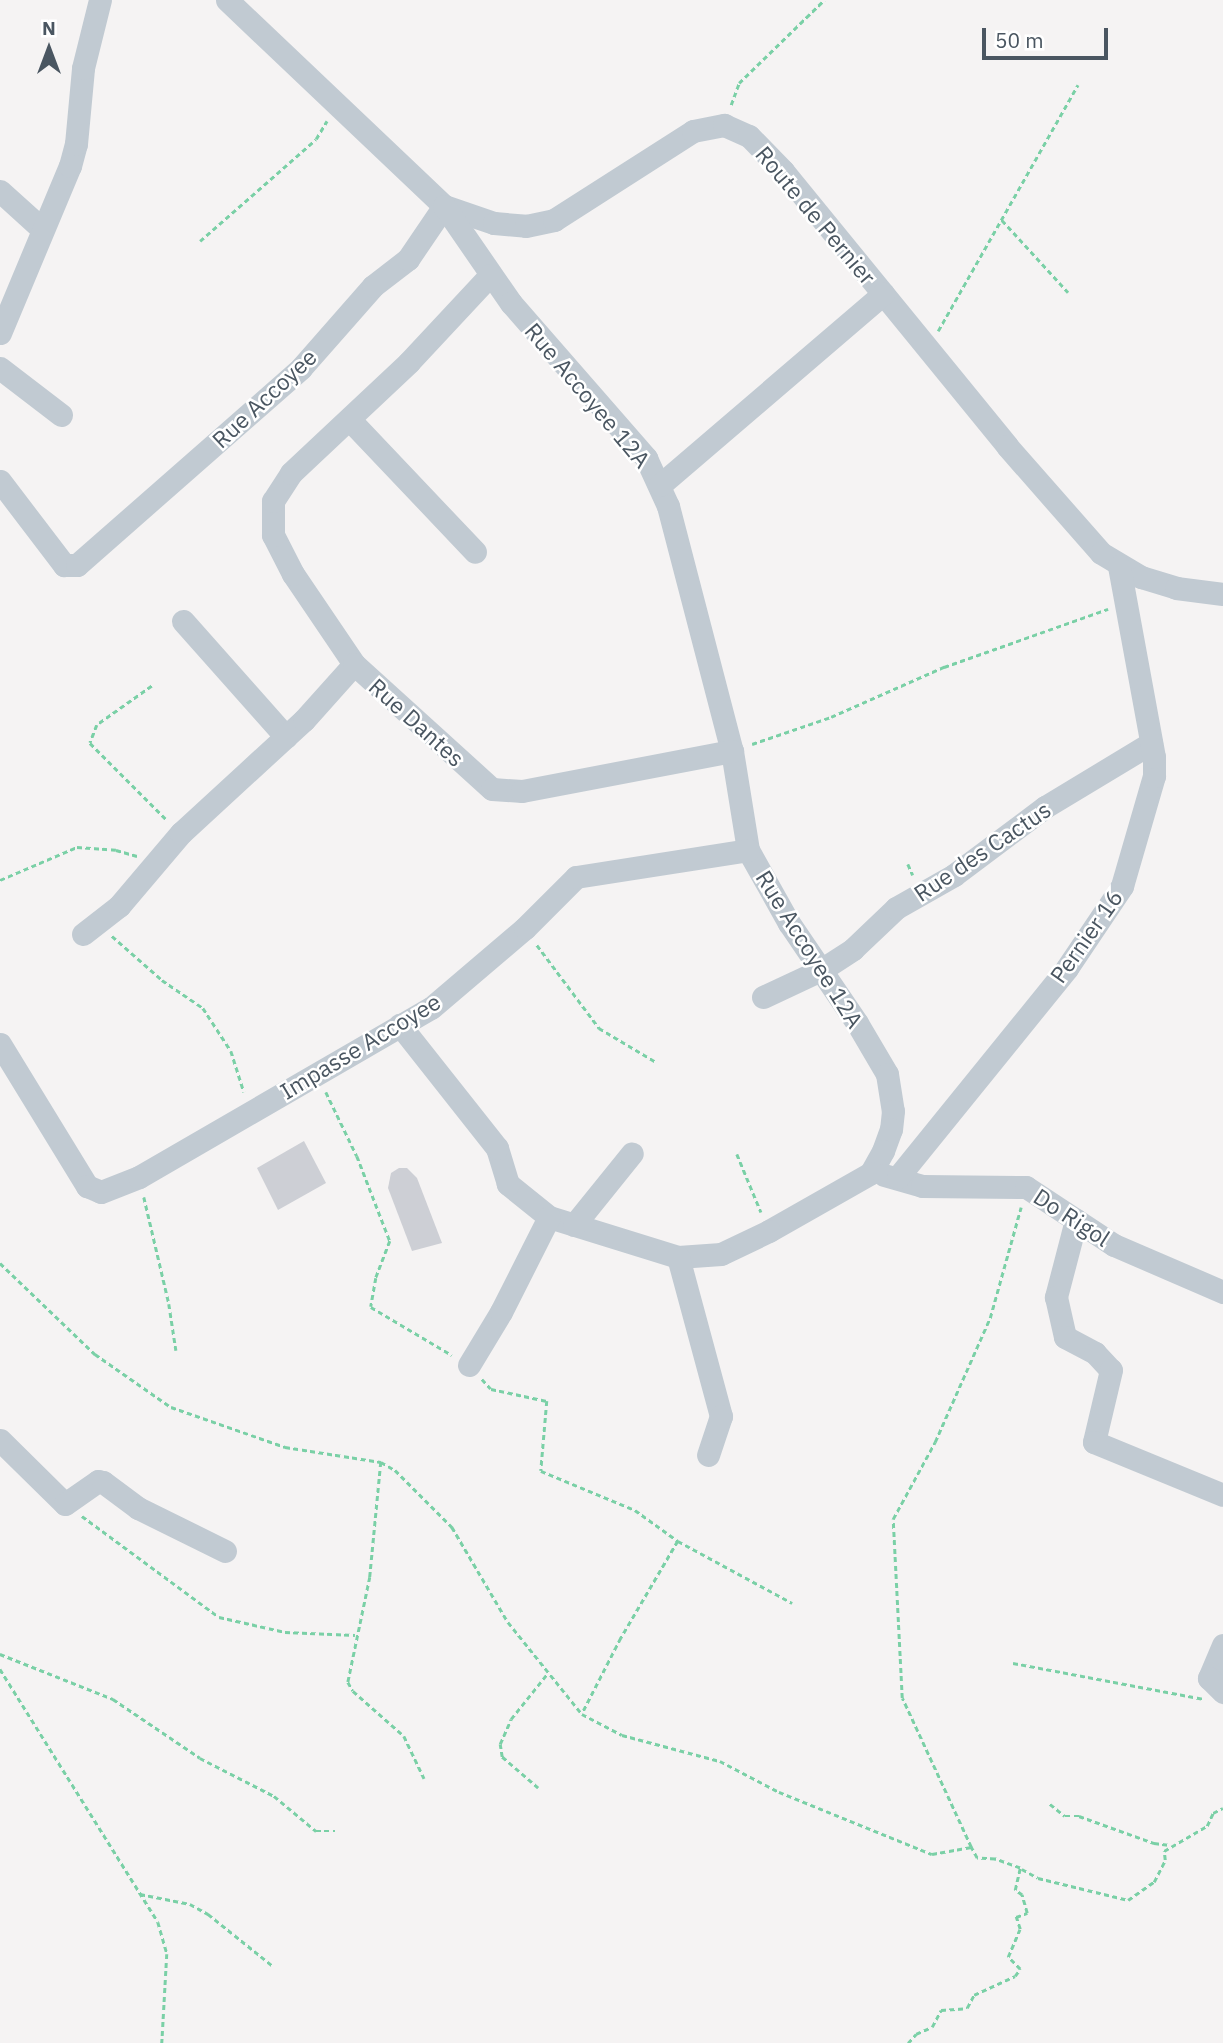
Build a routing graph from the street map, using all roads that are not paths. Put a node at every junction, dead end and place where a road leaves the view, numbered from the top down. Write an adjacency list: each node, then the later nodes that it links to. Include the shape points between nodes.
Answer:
1 (100, 0): 5 (street, via 83,68 76,144)
2 (227, 0): 4 (street)
3 (0, 191): 5 (street)
4 (444, 206): 6 (street, Rue Accoyee 12A); 7 (street, Route de Pernier, via 494,223 526,226 554,220 693,131 724,125 749,136 783,171); 12 (street, Rue Accoyee, via 408,259 373,286 301,368 77,565 64,565)
5 (41, 228): 8 (street)
6 (490, 275): 11 (street); 13 (street, Rue Accoyee 12A, via 631,439)
7 (884, 294): 13 (street); 15 (street, Route de Pernier, via 1058,504 1101,553)
8 (0, 333)
9 (0, 368): 10 (street)
10 (61, 415)
11 (349, 419): 14 (street); 18 (street, via 291,473 273,501 273,535 293,574)
12 (0, 481)
13 (660, 485): 21 (street, Rue Accoyee 12A)
14 (475, 552)
15 (1119, 566): 16 (street, Route de Pernier, via 1176,587); 20 (street, Pernier 16)
16 (1223, 594)
17 (183, 621): 19 (street)
18 (354, 664): 19 (street, Rue Dantes); 21 (street, Rue Dantes, via 492,789 522,791)
19 (286, 737): 23 (street, Rue Dantes, via 181,833 119,906)
20 (1151, 743): 24 (street, Rue des Cactus, via 1045,807 954,875 896,908 853,949); 30 (street, Pernier 16, via 1154,776 1122,886 1067,968)
21 (732, 751): 22 (street, Rue Accoyee 12A)
22 (748, 850): 24 (street, Rue Accoyee 12A); 26 (street, Impasse Accoyee, via 576,877 525,928 431,1008)
23 (92, 928)
24 (821, 970): 25 (street, Rue des Cactus); 29 (street, Rue Accoyee 12A, via 887,1074 891,1129)
25 (763, 997)
26 (400, 1025): 27 (street, Impasse Accoyee, via 139,1177 101,1192 87,1186); 31 (street, via 497,1148 509,1184)
27 (0, 1044)
28 (632, 1153): 33 (street)
29 (871, 1173): 30 (street, Do Rigol); 34 (street, via 721,1254)
30 (898, 1177): 32 (street, Do Rigol, via 922,1186 1026,1187)
31 (549, 1217): 33 (street); 36 (street)
32 (1076, 1220): 35 (street, Do Rigol, via 1114,1245); 39 (street, via 1056,1297 1065,1337 1095,1353 1111,1370 1094,1442)
33 (574, 1225): 34 (street)
34 (678, 1257): 38 (street, via 721,1416)
35 (1223, 1292)
36 (469, 1365)
37 (0, 1440): 40 (street, via 65,1504 103,1482 138,1508)
38 (708, 1455)
39 (1223, 1495)
40 (225, 1551)
41 (1223, 1645): 42 (street, via 1209,1678)
42 (1216, 1696)

